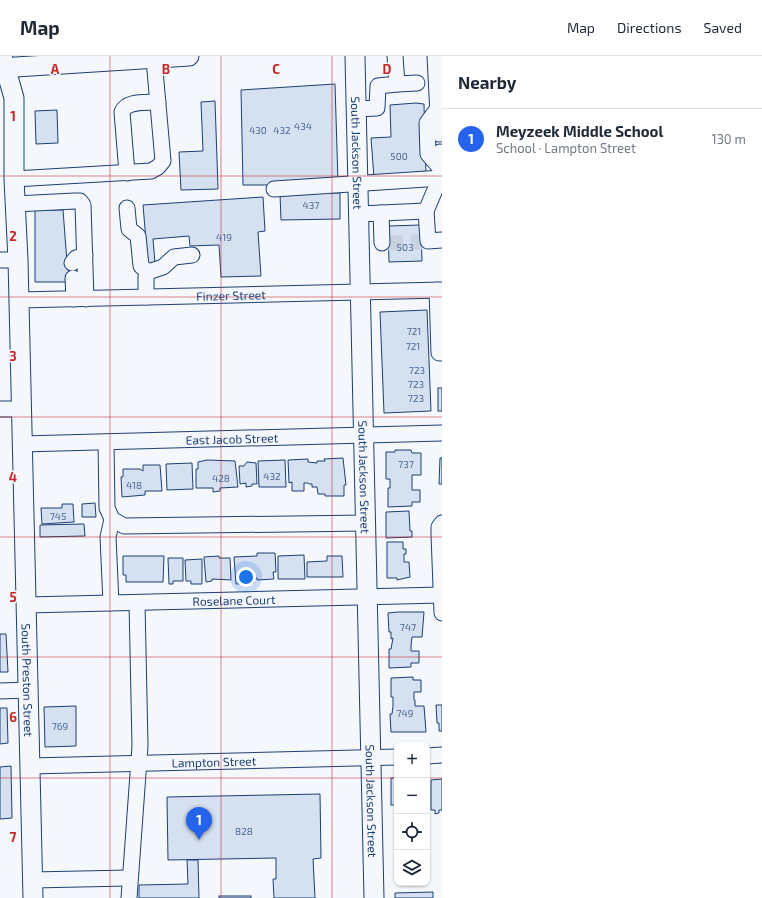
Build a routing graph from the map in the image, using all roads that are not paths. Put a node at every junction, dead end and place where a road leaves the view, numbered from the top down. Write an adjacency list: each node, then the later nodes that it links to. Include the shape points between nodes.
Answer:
1 (190, 56): 6 (main road)
2 (355, 56): 12 (main road, South Jackson Street)
3 (395, 56): 10 (street)
4 (435, 56): 13 (street)
5 (99, 59): 6 (main road); 7 (main road)
6 (154, 59): 11 (street)
7 (32, 61): 8 (main road)
8 (3, 64): 17 (main road, South Preston Street, via 14,98)
9 (417, 83): 10 (street)
10 (397, 84): 12 (street, via 378,86 377,108)
11 (158, 102): 16 (street, via 163,161 151,171); 16 (street, via 128,104 124,107 122,112)
12 (356, 109): 18 (main road, South Jackson Street)
13 (440, 110): 14 (street); 15 (street, via 427,123 428,154)
14 (439, 134)
15 (441, 169): 18 (street); 22 (street)
16 (127, 173): 17 (street)
17 (14, 179): 20 (main road, South Preston Street)
18 (358, 183): 19 (street); 24 (main road, South Jackson Street)
19 (274, 189)
20 (15, 204): 28 (main road, South Preston Street); 29 (street, via 80,201 83,205)
21 (127, 208): 30 (street, via 128,229 138,236 141,266)
22 (426, 211): 23 (street); 25 (street)
23 (380, 213): 24 (street); 26 (street, via 385,243)
24 (359, 214): 26 (main road, South Jackson Street)
25 (431, 241)
26 (359, 244): 32 (main road, South Jackson Street)
27 (192, 255): 30 (street, via 174,257 163,267)
28 (9, 260): 35 (main road, South Preston Street)
29 (77, 265): 34 (street); 34 (street)
30 (148, 272): 33 (street)
31 (440, 290): 32 (street, Finzer Street); 36 (street)
32 (360, 292): 33 (street, Finzer Street); 41 (main road, South Jackson Street)
33 (146, 297): 34 (street, Finzer Street)
34 (80, 299): 35 (street, Finzer Street)
35 (19, 300): 39 (main road, South Preston Street)
36 (440, 326): 37 (street, via 439,353)
37 (442, 353)
38 (0, 409): 39 (street)
39 (22, 409): 43 (main road, South Preston Street)
40 (442, 433): 41 (street, East Jacob Street)
41 (364, 436): 42 (street, East Jacob Street); 45 (main road, South Jackson Street)
42 (106, 442): 43 (street, East Jacob Street); 44 (street, via 107,508)
43 (22, 444): 51 (main road, South Preston Street)
44 (112, 519): 45 (street, via 124,526); 49 (street, via 108,536)
45 (366, 522): 48 (main road, South Jackson Street)
46 (442, 523): 47 (street, via 439,536)
47 (442, 595): 48 (street, Roselane Court); 52 (street)
48 (367, 597): 50 (street, Roselane Court); 57 (main road, South Jackson Street)
49 (111, 603): 50 (street, Roselane Court); 51 (street, Roselane Court)
50 (137, 603): 59 (street, via 140,746)
51 (26, 606): 53 (main road, South Preston Street)
52 (442, 613)
53 (28, 690): 54 (street); 60 (main road, South Preston Street)
54 (0, 691)
55 (430, 756): 56 (street)
56 (442, 756)
57 (371, 757): 58 (street, Lampton Street); 59 (street, Lampton Street); 64 (main road, South Jackson Street)
58 (394, 757)
59 (137, 763): 60 (street, Lampton Street); 61 (street)
60 (30, 766): 62 (main road, South Preston Street)
61 (129, 878): 62 (street); 63 (street)
62 (33, 889)
63 (129, 898)
64 (374, 898)

